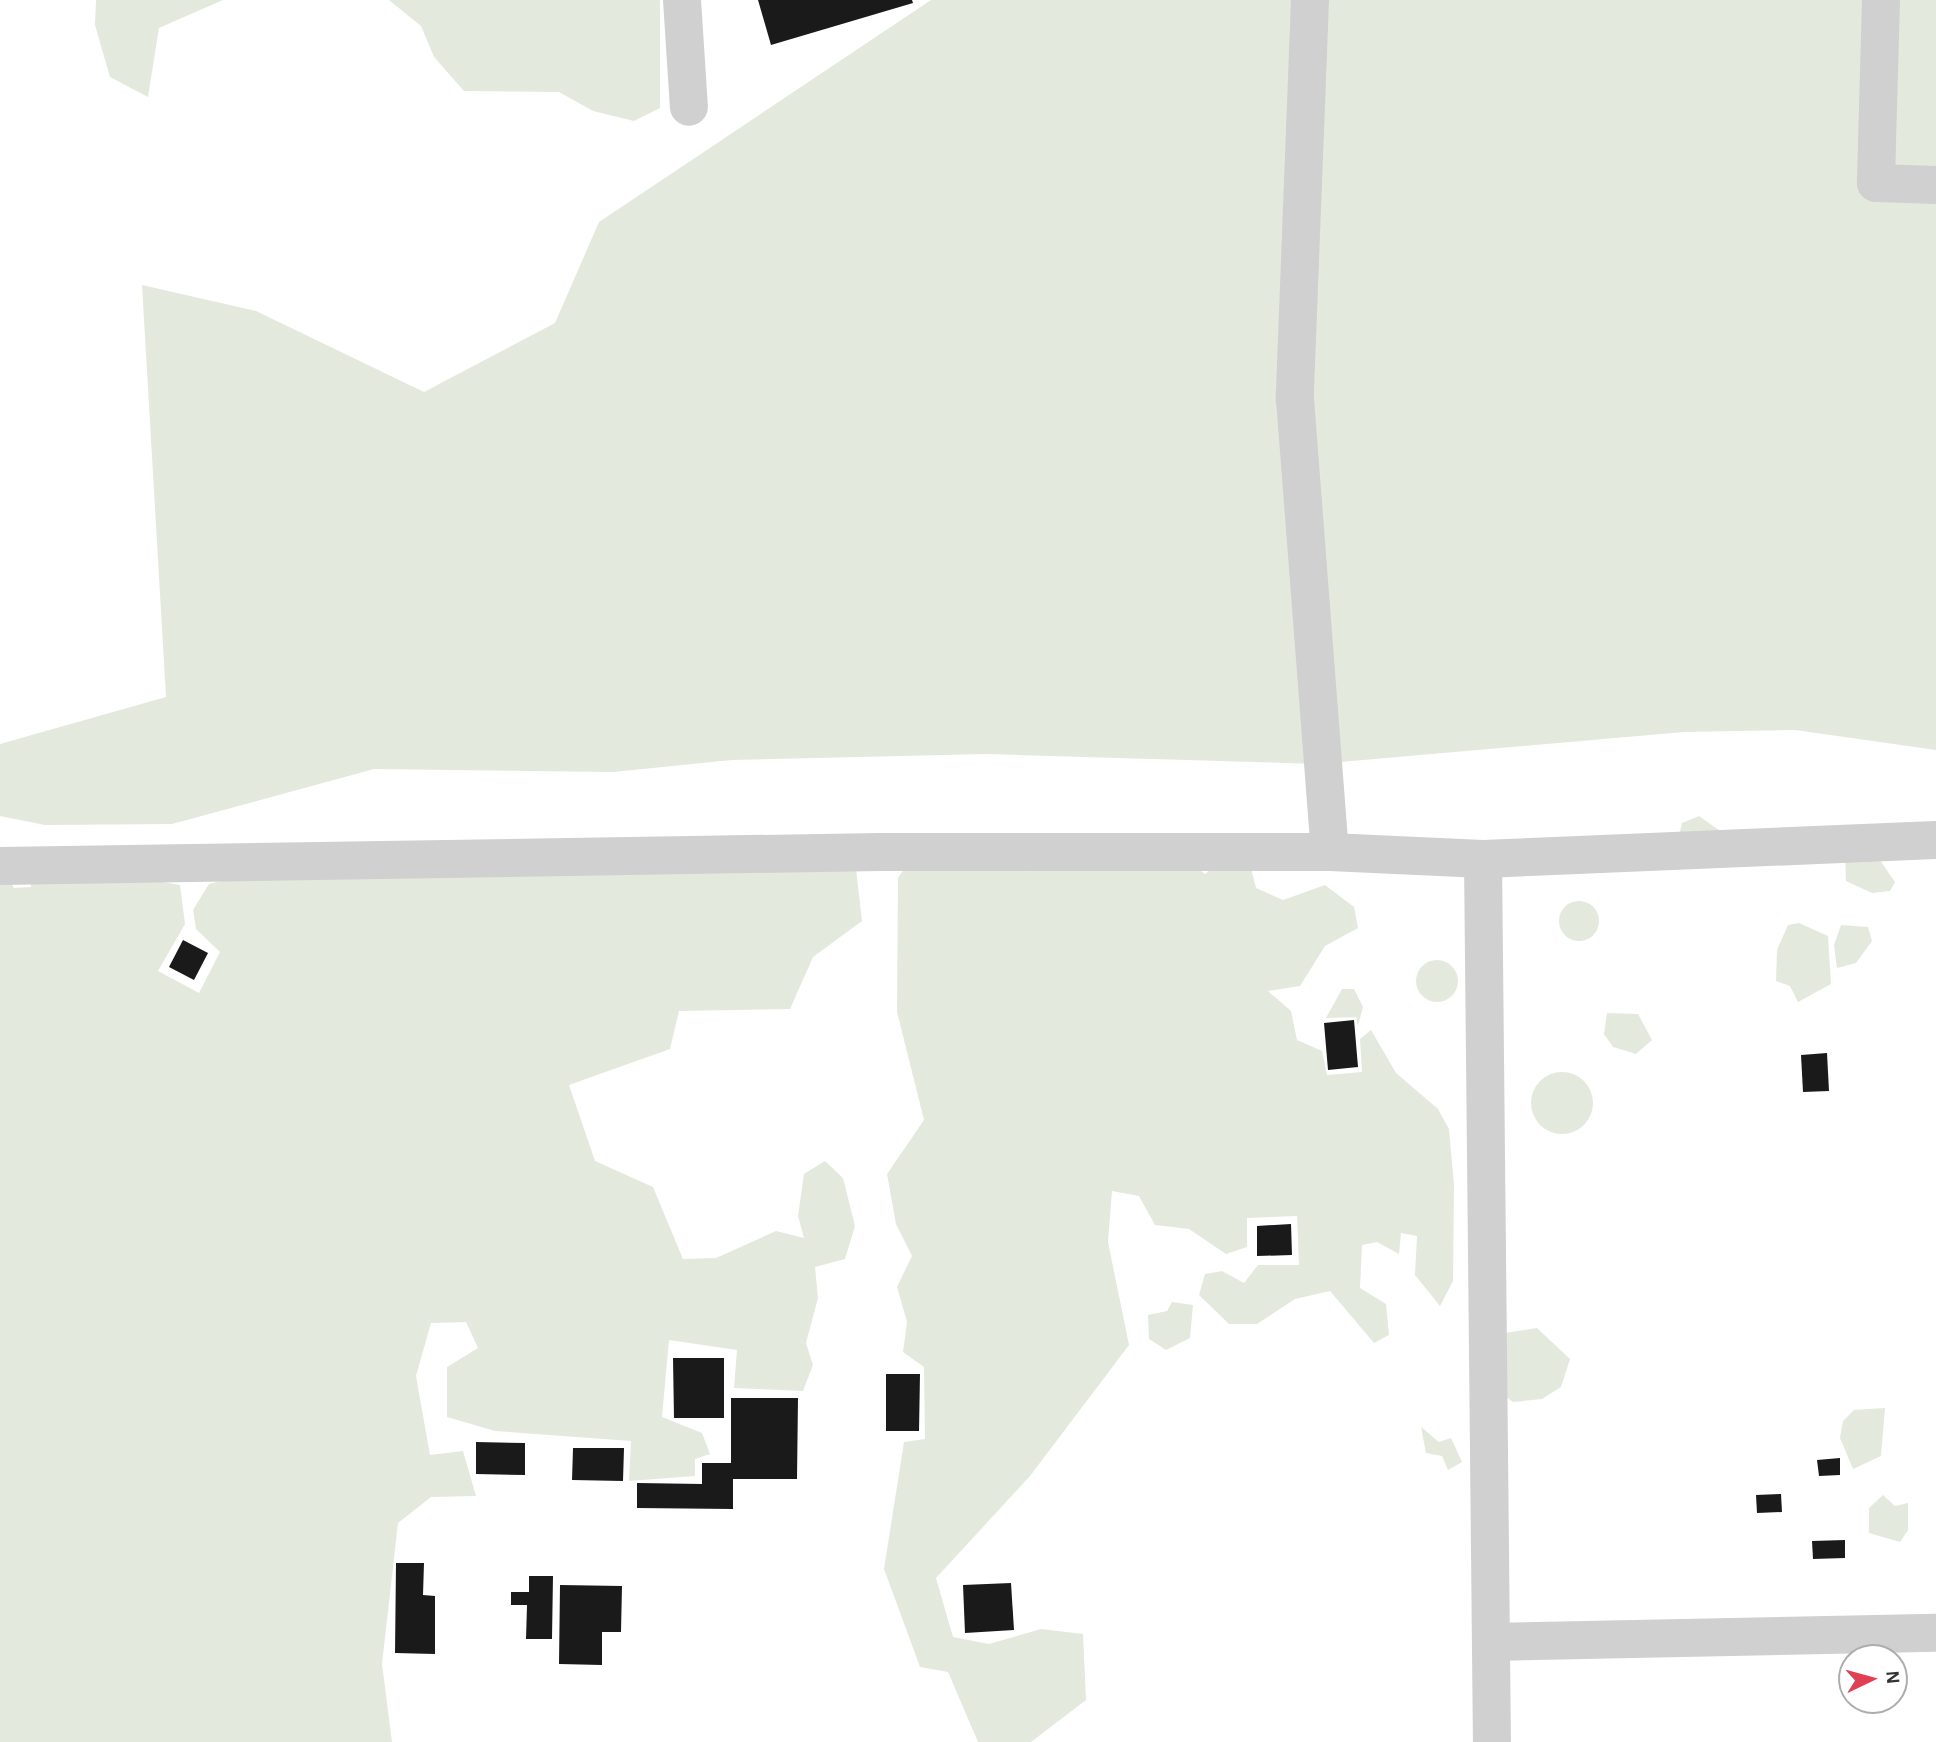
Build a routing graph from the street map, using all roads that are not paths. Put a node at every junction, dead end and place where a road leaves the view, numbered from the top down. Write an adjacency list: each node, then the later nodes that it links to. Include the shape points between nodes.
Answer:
1 (682, 0): 4 (street)
2 (1310, 0): 7 (street, via 1295,399)
3 (1881, 0): 5 (street, via 1876,183)
4 (689, 107)
5 (1936, 185)
6 (1936, 840): 8 (street)
7 (1330, 852): 8 (street); 9 (street)
8 (1483, 859): 11 (street)
9 (0, 866)
10 (1936, 1633): 11 (street)
11 (1491, 1642): 12 (street)
12 (1492, 1742)

